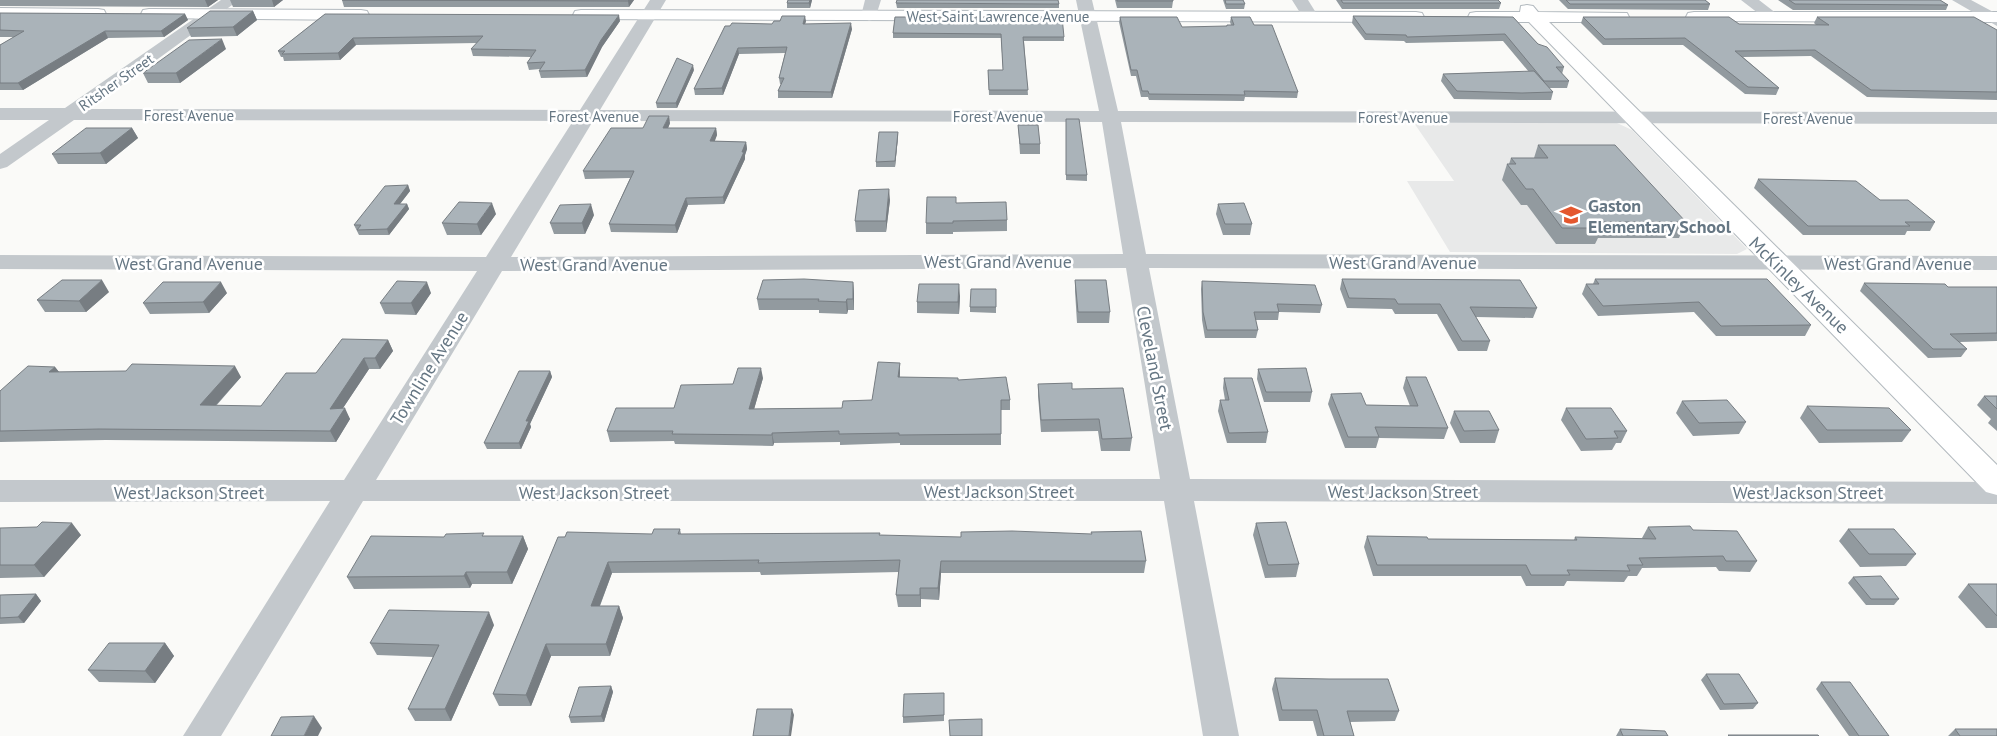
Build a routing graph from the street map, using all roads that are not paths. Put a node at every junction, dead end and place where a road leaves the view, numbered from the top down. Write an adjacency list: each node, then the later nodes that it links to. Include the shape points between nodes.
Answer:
1 (231, 0): 12 (street, Ritsher Street)
2 (1300, 0): 15 (street)
3 (1517, 0): 20 (street, McKinley Avenue)
4 (1750, 0): 19 (street)
5 (1960, 0): 22 (street)
6 (654, 7): 7 (street, West Saint Lawrence Avenue); 14 (street, West Saint Lawrence Avenue); 25 (street, Townline Avenue)
7 (871, 8): 8 (street, West Saint Lawrence Avenue)
8 (1086, 8): 15 (street, West Saint Lawrence Avenue); 26 (street, Cleveland Street)
9 (0, 13): 10 (street)
10 (115, 14)
11 (134, 14): 12 (street)
12 (211, 15): 13 (street); 24 (street, Ritsher Street)
13 (380, 15)
14 (560, 15)
15 (1310, 16): 16 (street, West Saint Lawrence Avenue)
16 (1437, 17)
17 (1456, 17): 20 (street)
18 (1674, 17): 19 (street)
19 (1773, 17): 22 (street)
20 (1535, 18): 21 (street); 27 (street, McKinley Avenue)
21 (1634, 18)
22 (1994, 18)
23 (0, 114): 24 (street, Forest Avenue)
24 (70, 114): 25 (street, Forest Avenue); 29 (street, Ritsher Street)
25 (587, 116): 26 (street, Forest Avenue); 34 (street, Townline Avenue)
26 (1110, 116): 27 (street, Forest Avenue); 30 (street, Cleveland Street)
27 (1632, 117): 28 (street, Forest Avenue); 32 (street, McKinley Avenue)
28 (1997, 118)
29 (0, 163)
30 (1134, 260): 32 (street, West Grand Avenue); 34 (street, West Grand Avenue); 36 (street, Cleveland Street)
31 (0, 262): 34 (street, West Grand Avenue)
32 (1776, 263): 33 (street, West Grand Avenue); 35 (street, McKinley Avenue, via 1875,358)
33 (1997, 263)
34 (493, 264): 38 (street, Townline Avenue)
35 (1997, 484)
36 (1178, 490): 38 (street, West Jackson Street); 39 (street, West Jackson Street); 41 (street, Cleveland Street)
37 (0, 491): 38 (street, West Jackson Street)
38 (351, 492): 40 (street, Townline Avenue)
39 (1997, 493)
40 (201, 736)
41 (1221, 736)

